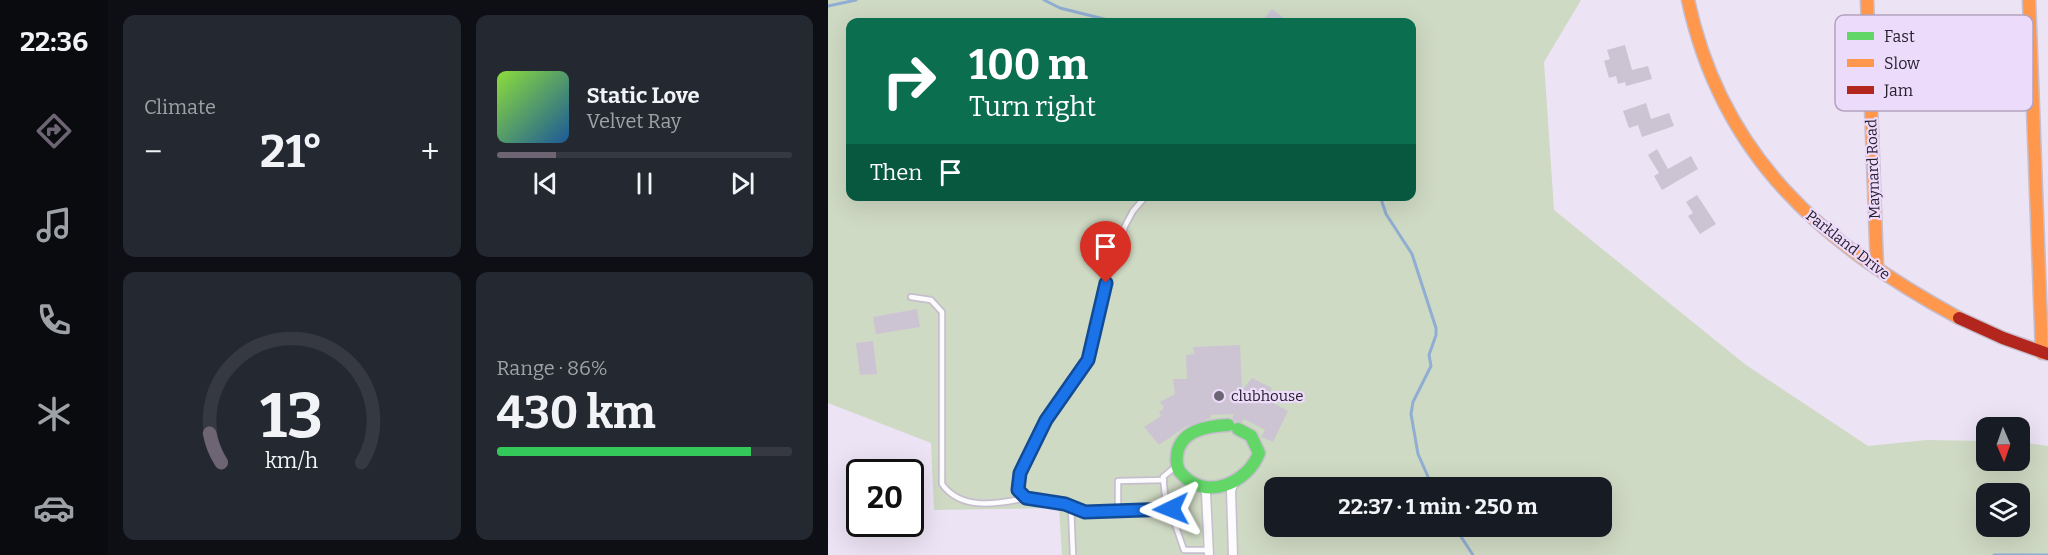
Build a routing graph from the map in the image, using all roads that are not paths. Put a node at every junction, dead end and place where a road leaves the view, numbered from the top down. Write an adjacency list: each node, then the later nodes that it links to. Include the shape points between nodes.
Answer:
1 (1688, 0): 9 (street, Parkland Drive, via 1702,58 1718,96 1755,159 1810,217)
2 (1867, 0): 4 (street, Maynard Road)
3 (2029, 0): 5 (street)
4 (1868, 15)
5 (2030, 15)
6 (2033, 95): 11 (street)
7 (1871, 111): 9 (street, Maynard Road)
8 (1142, 201): 16 (lane, via 1125,226 1106,283 1088,360 1046,420 1020,473 1018,490)
9 (1877, 267): 11 (street, Parkland Drive, via 1948,314)
10 (911, 297): 16 (lane, via 931,300 942,312 942,484 948,492 972,503)
11 (2045, 353)
12 (1177, 464): 13 (lane); 14 (street, via 1178,447 1191,433 1214,426 1233,427 1251,436 1259,453 1252,472); 15 (street, via 1182,473)
13 (1164, 480): 18 (lane); 19 (lane, via 1118,481)
14 (1233, 485): 15 (street); 23 (street)
15 (1202, 486): 20 (street, via 1206,493)
16 (1026, 498): 17 (lane)
17 (1071, 506): 19 (lane, via 1085,512); 22 (lane)
18 (1171, 509): 19 (lane); 21 (lane)
19 (1118, 510)
20 (1209, 552): 21 (lane)
21 (1184, 553)
22 (1073, 555)
23 (1233, 555)

